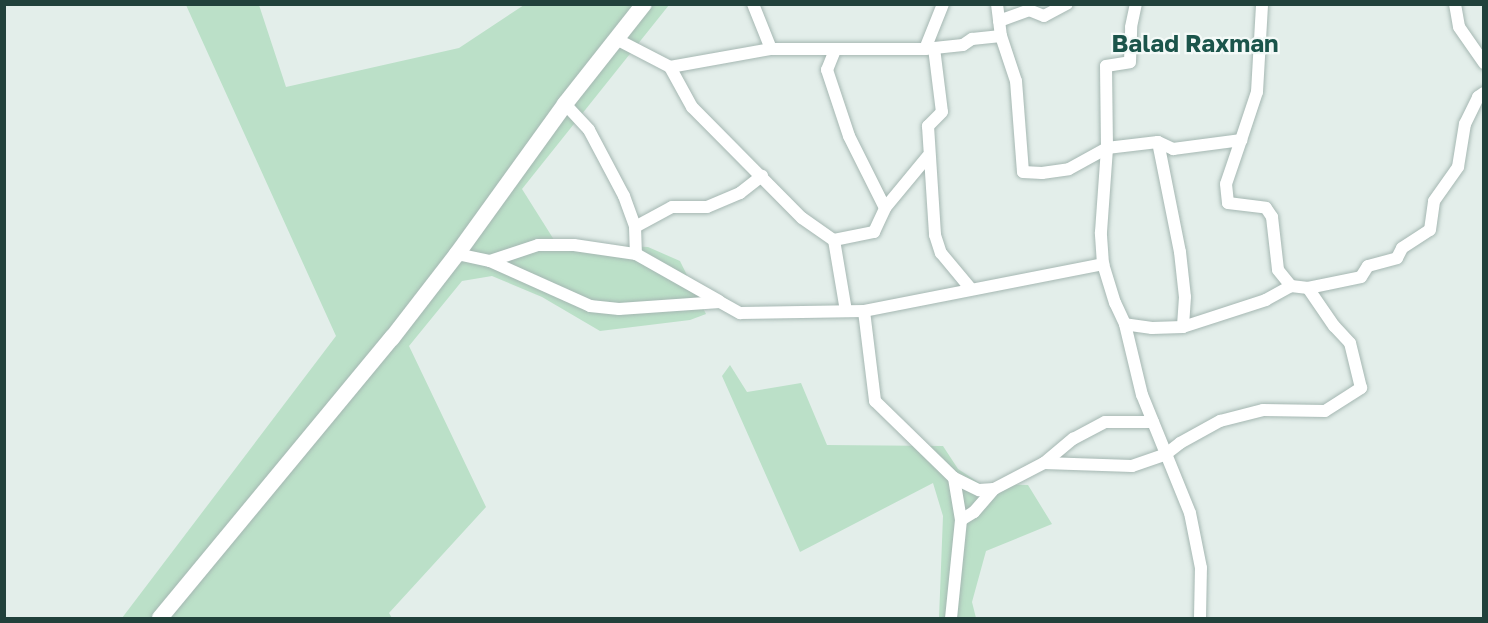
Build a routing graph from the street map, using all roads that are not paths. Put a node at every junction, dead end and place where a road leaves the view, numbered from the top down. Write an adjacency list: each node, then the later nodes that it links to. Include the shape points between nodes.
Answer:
1 (644, 4): 11 (street)
2 (753, 4): 13 (street)
3 (943, 4): 12 (street)
4 (997, 4): 9 (street)
5 (1067, 4): 9 (street, via 1044,16 1029,10)
6 (1136, 4): 21 (street, via 1130,62 1106,66)
7 (1262, 4): 19 (street, via 1257,92)
8 (1455, 4): 15 (street, via 1459,27)
9 (999, 21): 10 (street)
10 (1001, 36): 12 (street); 21 (street, via 1016,81 1023,172 1069,169)
11 (618, 40): 16 (street); 18 (street)
12 (929, 48): 14 (street); 22 (street, via 942,112 928,126)
13 (771, 49): 14 (street); 16 (street)
14 (835, 50): 24 (street, via 827,70 849,136)
15 (1484, 63)
16 (670, 67): 23 (street, via 692,107)
17 (1484, 93): 32 (street, via 1478,97 1465,124 1458,167 1434,201 1430,230 1402,248 1397,258 1368,266 1361,277)
18 (565, 104): 25 (street, via 589,130 624,196); 27 (street)
19 (1241, 140): 20 (street, via 1173,149); 31 (street, via 1227,184 1228,203 1266,208 1272,217 1278,270)
20 (1158, 142): 21 (street); 38 (street, via 1180,252 1185,297)
21 (1107, 148): 30 (street, via 1102,200)
22 (928, 156): 24 (street); 33 (street, via 940,253)
23 (762, 176): 25 (street, via 740,193 707,207 672,207); 26 (street, via 802,218)
24 (885, 208): 26 (street, via 874,232)
25 (635, 227): 28 (street)
26 (834, 240): 35 (street)
27 (457, 254): 29 (street); 45 (street)
28 (636, 254): 29 (street, via 574,245 538,245); 34 (street)
29 (489, 261): 34 (street, via 590,306 619,309)
30 (1103, 264): 33 (street); 37 (street)
31 (1291, 286): 32 (street); 38 (street, via 1266,300)
32 (1308, 288): 40 (street, via 1350,343 1361,388 1325,411 1263,410 1220,421)
33 (971, 289): 36 (street)
34 (720, 302): 35 (street, via 740,313)
35 (846, 311): 36 (street)
36 (864, 311): 42 (street, via 875,400)
37 (1125, 324): 38 (street); 39 (street, via 1142,395)
38 (1183, 327)
39 (1153, 422): 40 (street); 41 (street, via 1105,422 1073,439)
40 (1166, 454): 41 (street, via 1132,466); 47 (street, via 1190,513 1201,568)
41 (1044, 463): 43 (street)
42 (954, 477): 43 (street, via 979,490); 44 (street)
43 (994, 489): 44 (street, via 974,512)
44 (961, 520): 46 (street)
45 (160, 618)
46 (951, 618)
47 (1200, 618)

